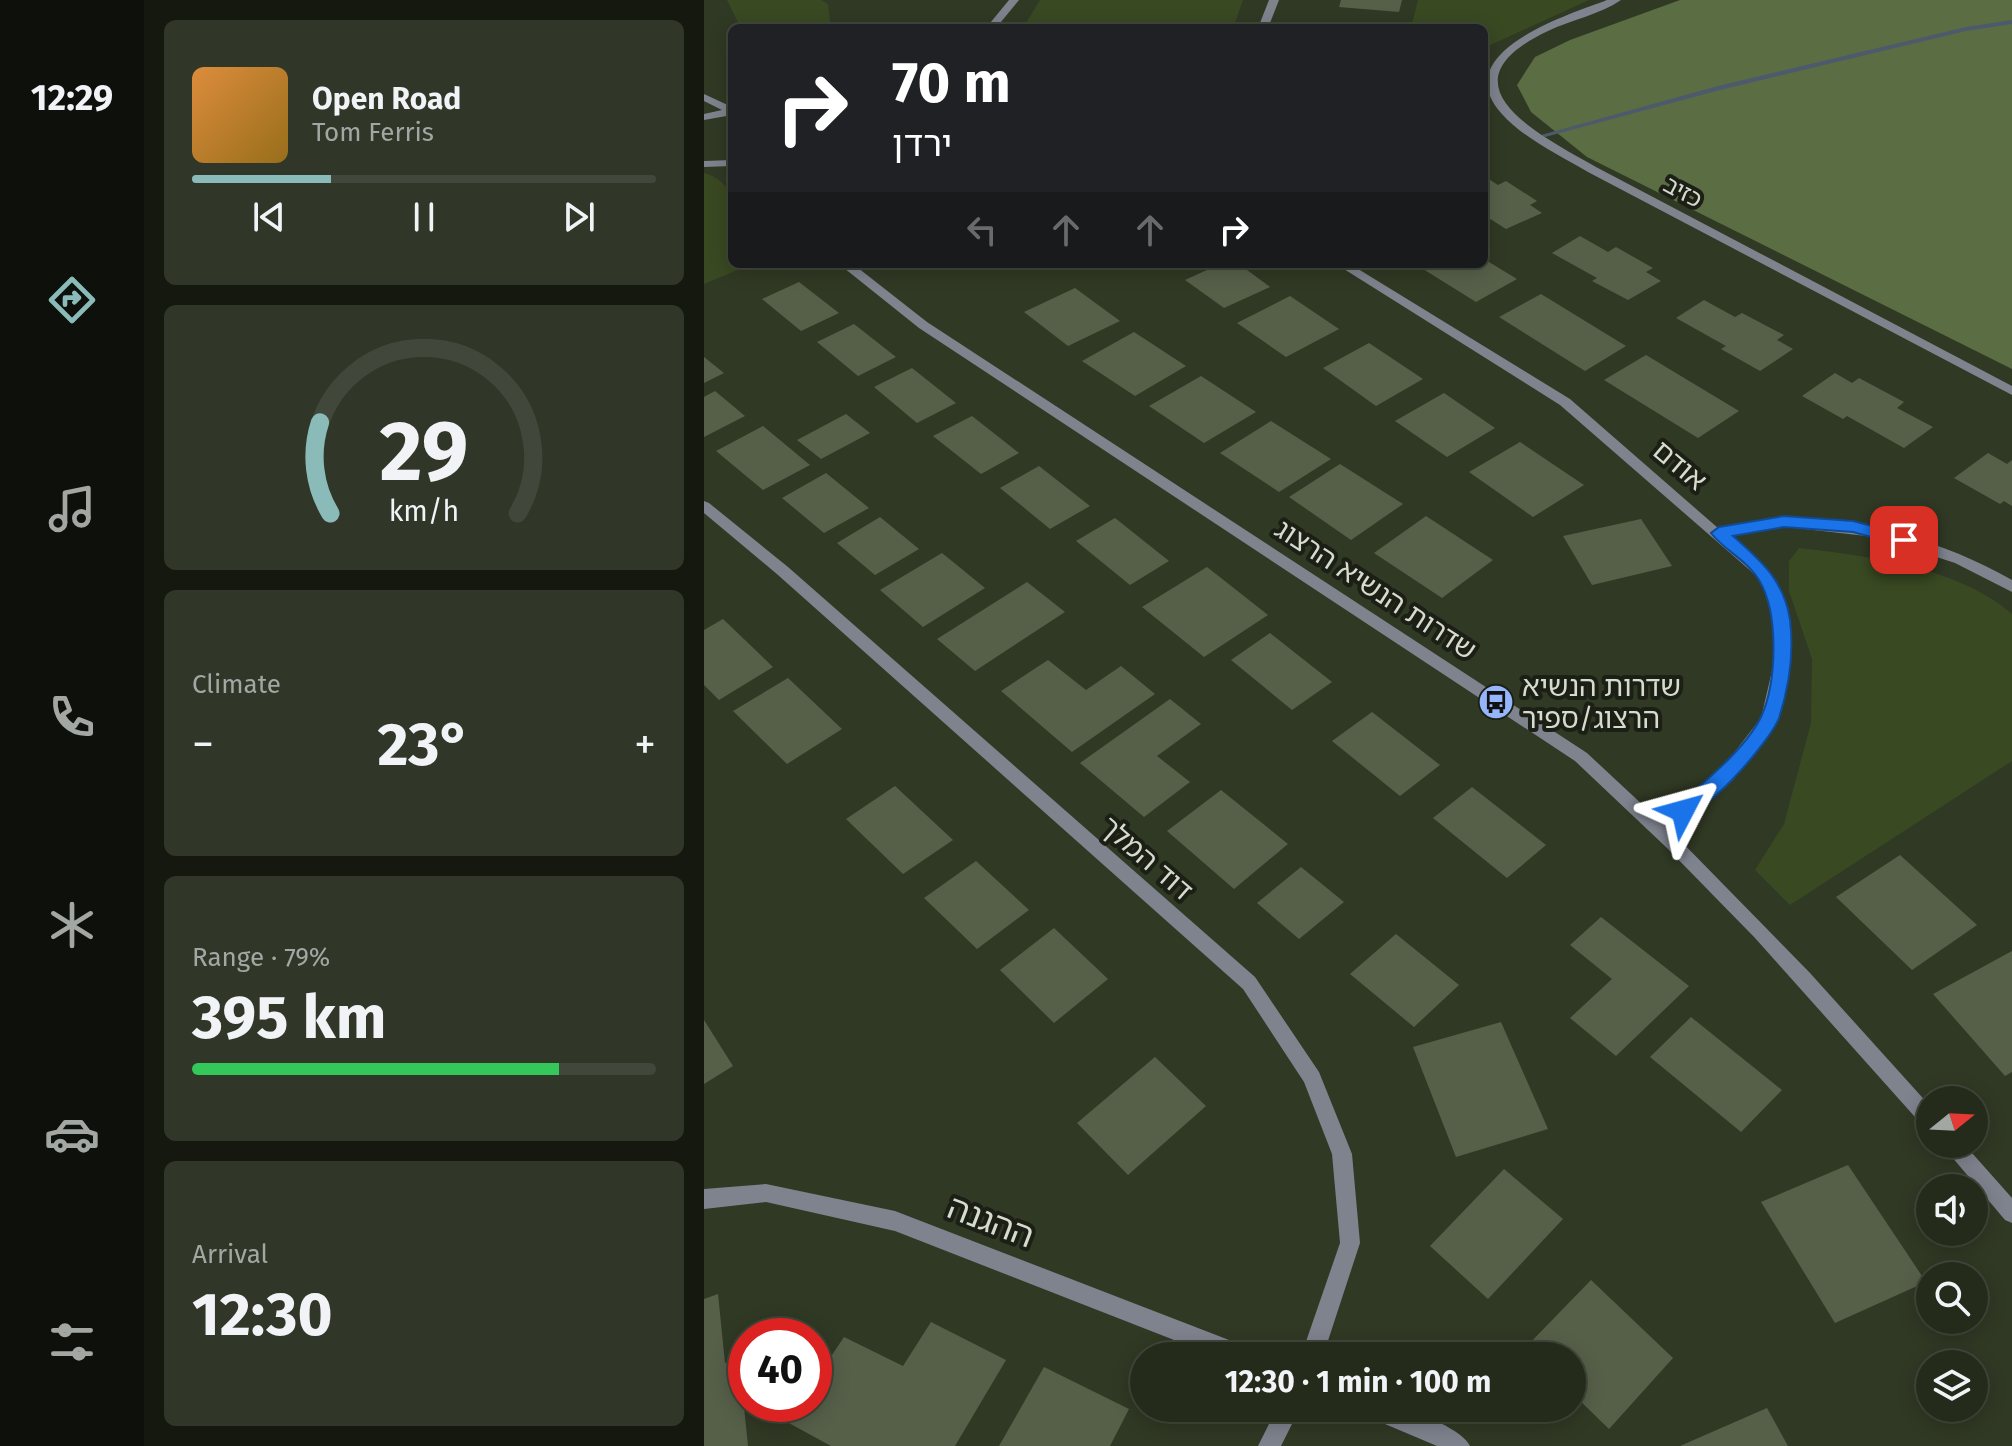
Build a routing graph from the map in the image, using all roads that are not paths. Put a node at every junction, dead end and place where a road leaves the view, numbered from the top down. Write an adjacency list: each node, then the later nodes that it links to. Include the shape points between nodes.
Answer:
1 (1014, 0): 4 (street)
2 (1274, 0): 5 (street)
3 (1616, 0): 14 (street, כזיב, via 1523,39 1504,56 1494,70 1492,88 1501,107 1599,173)
4 (994, 24)
5 (1265, 24)
6 (704, 97): 7 (street)
7 (728, 109)
8 (728, 112): 9 (street)
9 (704, 117)
10 (728, 163): 11 (street)
11 (704, 164)
12 (850, 268): 18 (street, שדרות הנשיא הרצוג, via 923,325 1581,757)
13 (1348, 268): 16 (street, אודם, via 1565,402)
14 (2012, 391)
15 (704, 506): 24 (street, דוד המלך, via 1249,983 1312,1078 1342,1154 1350,1243)
16 (1719, 533): 17 (street, via 1784,522 1853,527 1929,547); 18 (street, אודם, via 1766,576 1781,617 1783,658 1769,720 1726,776)
17 (2012, 587)
18 (1662, 829): 19 (street, שדרות הנשיא הרצוג, via 1803,975)
19 (1916, 1104)
20 (1963, 1158): 22 (street)
21 (704, 1199): 23 (street, ההגנה, via 766,1193 895,1221)
22 (2012, 1213)
23 (1206, 1342)
24 (1317, 1342)
25 (1282, 1422): 27 (street)
26 (1410, 1422): 28 (street)
27 (1269, 1446)
28 (1459, 1446)

